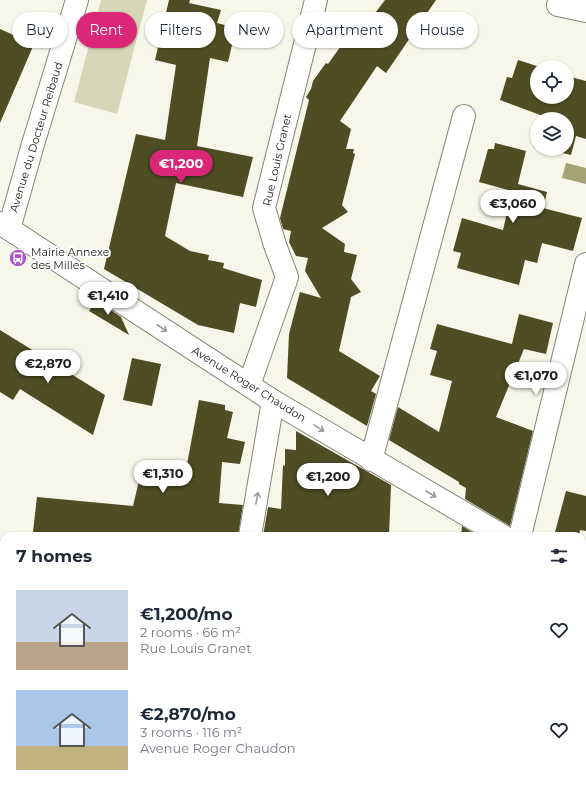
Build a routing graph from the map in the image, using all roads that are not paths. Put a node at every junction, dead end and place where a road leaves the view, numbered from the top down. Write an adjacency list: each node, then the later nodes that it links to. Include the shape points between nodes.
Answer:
1 (77, 0): 6 (street, Avenue du Docteur Reibaud)
2 (316, 0): 8 (street, Rue Louis Granet, via 264,208 287,277)
3 (558, 5): 4 (street)
4 (586, 11)
5 (464, 116): 10 (street)
6 (5, 226): 8 (street, Avenue Roger Chaudon, one-way to 8)
7 (586, 264): 13 (street)
8 (249, 385): 9 (street, Avenue Roger Chaudon)
9 (274, 401): 10 (street, Avenue Roger Chaudon, one-way to 10); 11 (street, one-way to 9)
10 (372, 460): 12 (street, Avenue Roger Chaudon, one-way to 12)
11 (251, 532)
12 (495, 532)
13 (521, 532)

